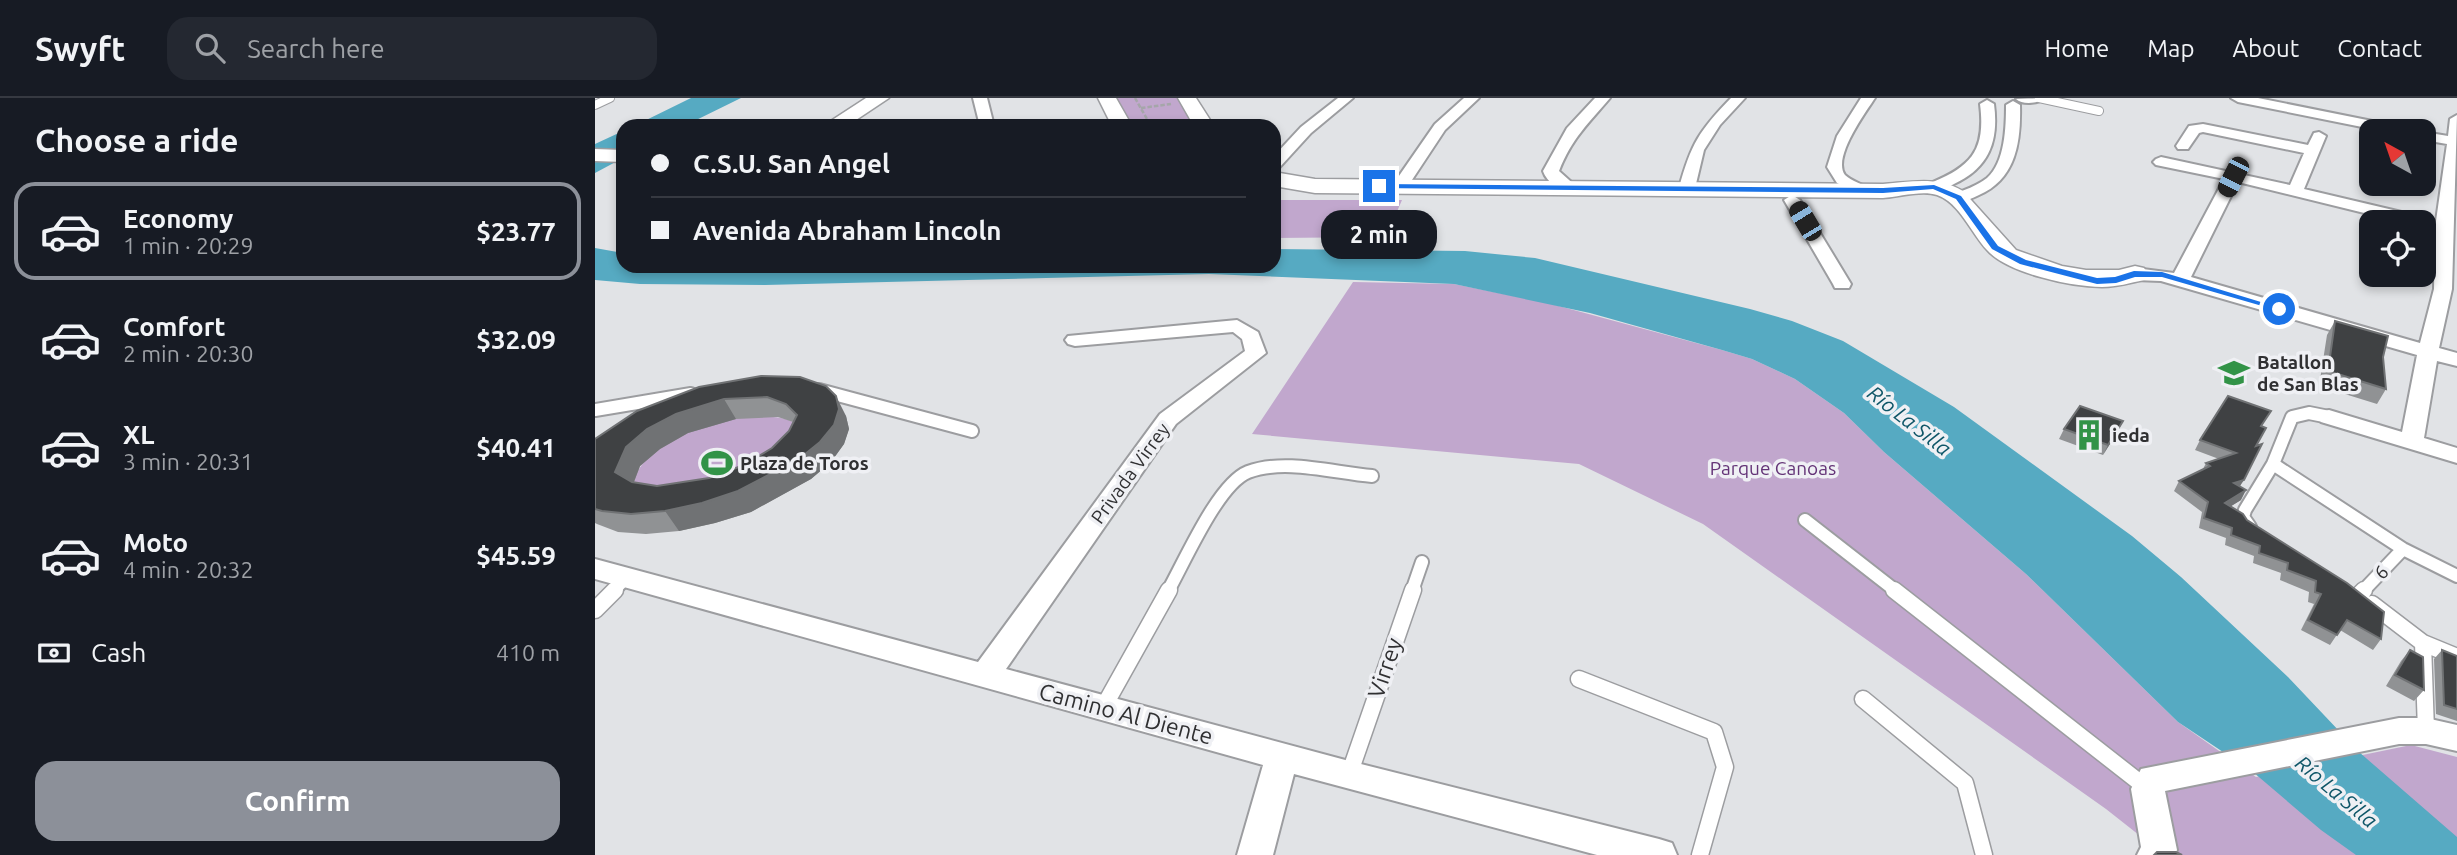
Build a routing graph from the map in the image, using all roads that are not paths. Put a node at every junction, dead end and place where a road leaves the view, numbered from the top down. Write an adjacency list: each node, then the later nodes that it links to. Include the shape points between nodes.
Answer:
1 (610, 98): 14 (lane)
2 (880, 98): 18 (street)
3 (897, 98): 19 (street)
4 (980, 98): 20 (street)
5 (1107, 98): 21 (street)
6 (1346, 98): 30 (street)
7 (1472, 98): 34 (street, via 1440,127)
8 (1603, 98): 36 (street, via 1560,146 1551,171)
9 (1738, 98): 37 (street, via 1697,149)
10 (1868, 98): 38 (street, via 1839,145 1834,166 1843,180)
11 (2238, 98): 16 (street)
12 (1188, 99): 22 (street)
13 (2027, 100): 15 (lane); 35 (street, via 1980,102 1991,124 1986,144 1973,168); 41 (street, via 1995,180)
14 (595, 105)
15 (2099, 111)
16 (2328, 116): 23 (street); 27 (street)
17 (2457, 118): 25 (street)
18 (845, 119)
19 (870, 119)
20 (986, 119)
21 (1118, 119)
22 (1200, 119)
23 (2359, 122)
24 (2436, 138): 25 (street)
25 (2455, 142): 44 (street)
26 (2183, 146): 27 (street, via 2194,129 2203,128)
27 (2312, 150): 39 (street)
28 (595, 156): 29 (street)
29 (616, 156)
30 (1281, 157)
31 (2161, 162): 32 (street)
32 (2233, 177): 39 (street); 46 (street)
33 (1281, 180): 34 (street, via 1315,186)
34 (1400, 186): 36 (street)
35 (1934, 187): 38 (street); 41 (street)
36 (1570, 188): 37 (street)
37 (1687, 188): 38 (street)
38 (1861, 190)
39 (2295, 191): 43 (street)
40 (1281, 197): 42 (street)
41 (1958, 198): 42 (street); 45 (street, via 1995,247 2007,255 2097,281)
42 (1792, 200): 47 (street)
43 (2370, 210)
44 (2451, 230): 48 (street)
45 (2134, 274): 46 (street)
46 (2181, 280): 50 (street)
47 (1842, 284)
48 (2450, 291): 50 (street)
49 (1075, 340): 71 (street, Privada Virrey, via 1237,326 1251,336 1257,353 1168,419)
50 (2428, 351): 51 (street); 57 (street)
51 (2457, 360)
52 (812, 388): 56 (lane)
53 (708, 391): 54 (lane)
54 (595, 410)
55 (2329, 417): 57 (street); 59 (lane, via 2309,413 2292,417)
56 (972, 431)
57 (2412, 442): 58 (street)
58 (2457, 456)
59 (2273, 464): 62 (lane, via 2245,510 2246,523); 63 (lane)
60 (1372, 476): 74 (lane, via 1273,468 1236,478 1225,489)
61 (1805, 520): 79 (lane)
62 (2266, 537)
63 (2403, 549): 66 (lane); 69 (lane, 6, via 2353,592)
64 (1422, 562): 78 (lane, Virrey)
65 (595, 569): 67 (street, Camino Al Diente)
66 (2457, 576)
67 (627, 578): 68 (lane); 71 (street, Camino Al Diente)
68 (595, 610)
69 (2423, 643): 70 (lane); 75 (lane)
70 (2457, 657)
71 (985, 676): 74 (street, Camino Al Diente)
72 (1580, 679): 82 (lane, via 1714,732 1725,767)
73 (1863, 699): 83 (lane, via 1965,783)
74 (1103, 708): 77 (street, Camino Al Diente)
75 (2412, 731): 76 (street); 79 (street)
76 (2457, 738)
77 (1282, 756): 78 (street, Camino Al Diente); 80 (street)
78 (1349, 775): 81 (street, Camino Al Diente)
79 (2151, 784): 84 (street, via 2159,850)
80 (1255, 855)
81 (1659, 855)
82 (1700, 855)
83 (1984, 855)
84 (2155, 855)

